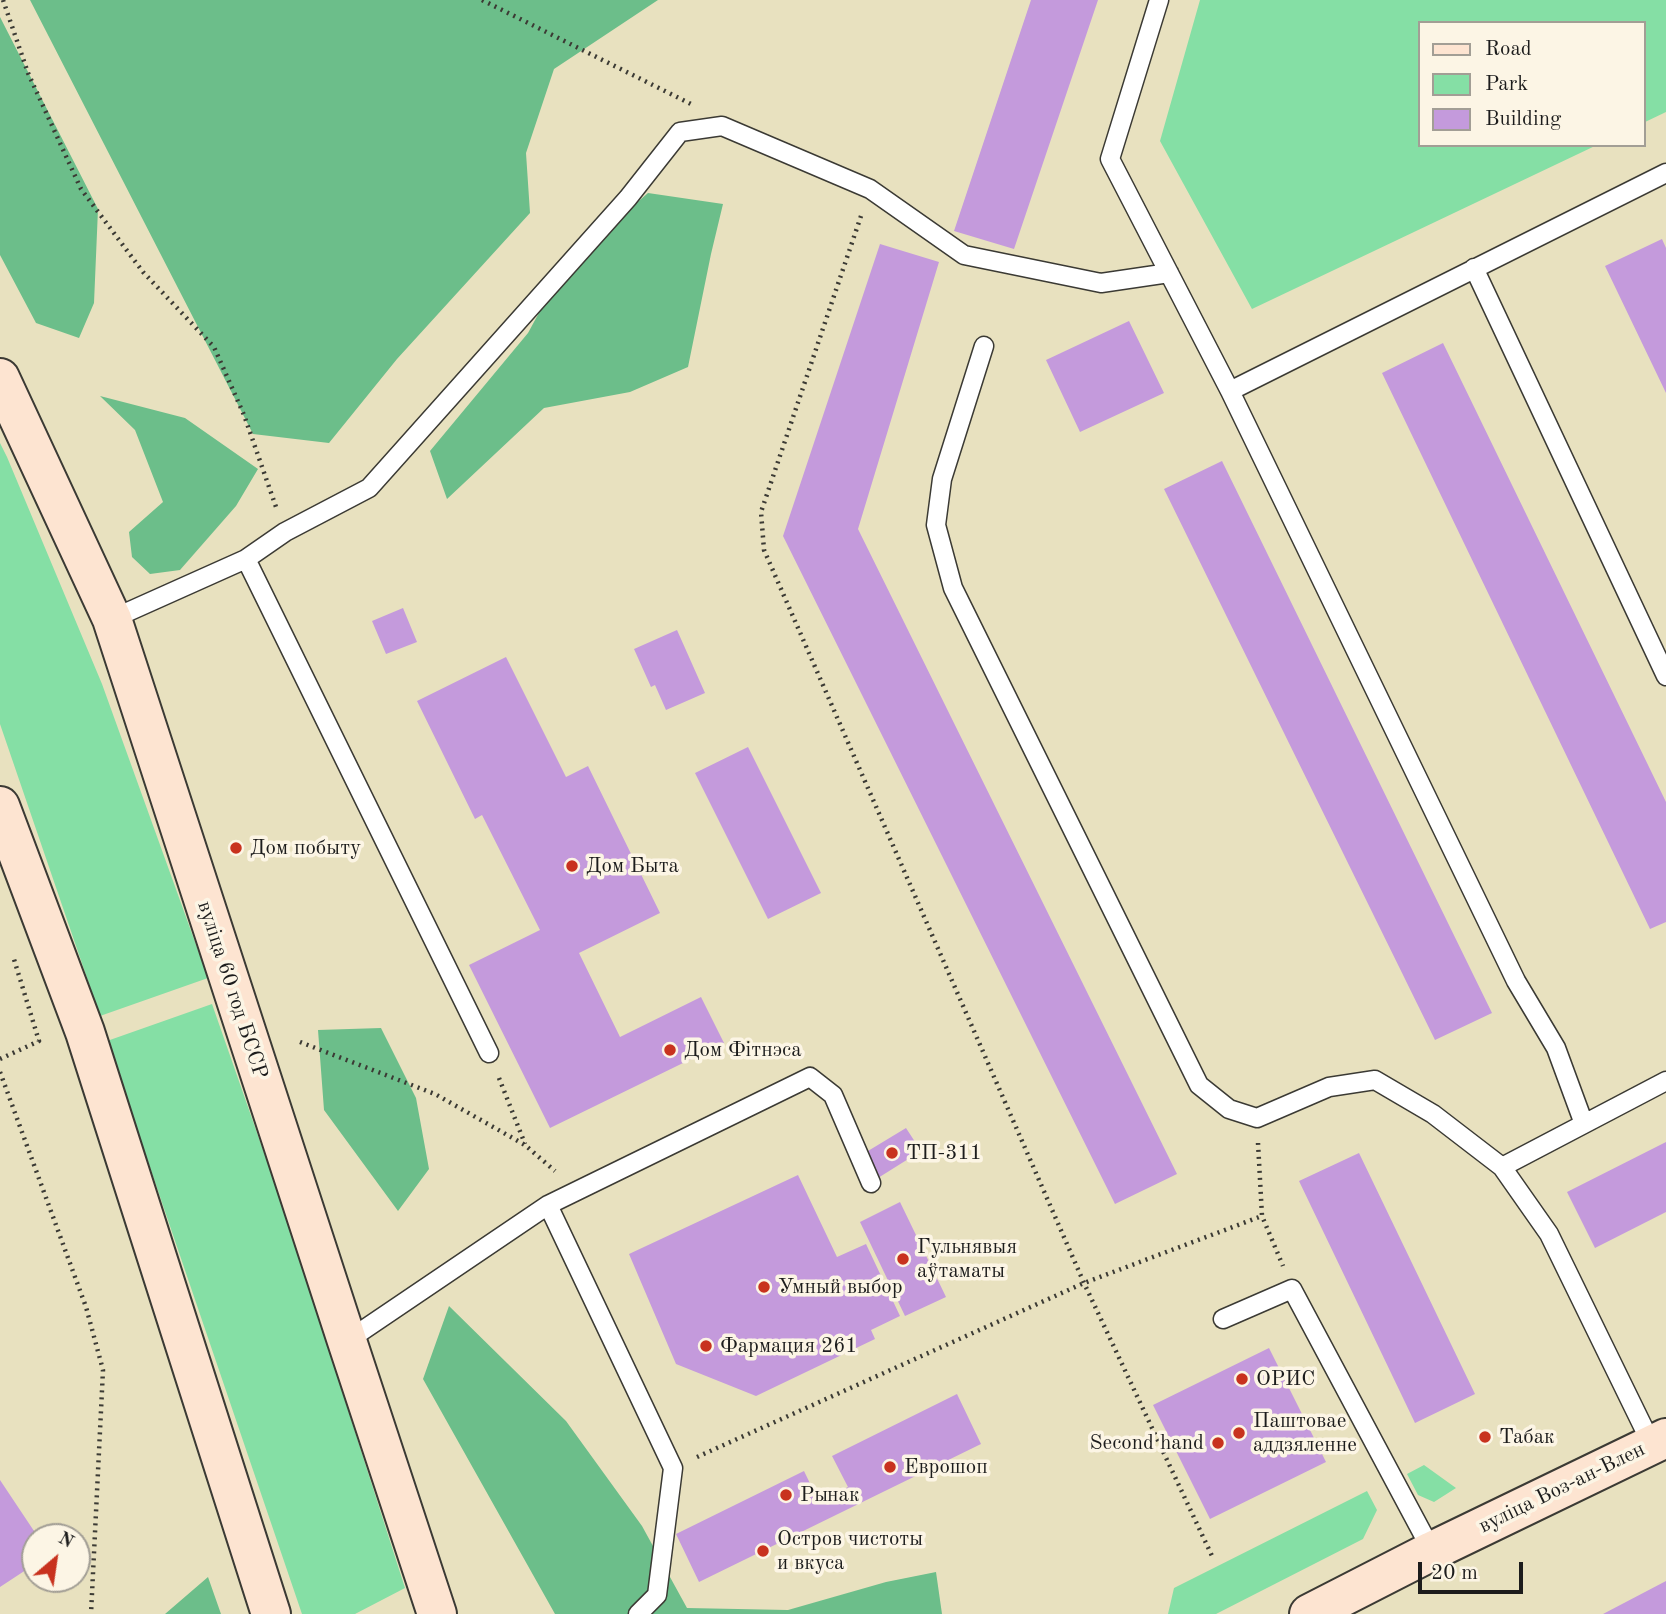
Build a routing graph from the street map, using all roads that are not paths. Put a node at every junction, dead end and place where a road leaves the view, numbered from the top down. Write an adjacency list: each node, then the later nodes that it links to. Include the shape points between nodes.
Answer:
1 (1159, 0): 4 (lane, via 1110,159)
2 (1666, 173): 3 (lane)
3 (1474, 268): 7 (lane); 10 (lane)
4 (1169, 273): 7 (lane); 8 (lane, via 1101,283 964,255 870,189 722,126 680,132 628,198 369,488 285,532)
5 (984, 346): 15 (lane, via 942,479 936,525 953,588 1199,1085 1229,1109 1257,1118 1329,1087 1375,1080 1433,1114)
6 (0, 378): 9 (main road, вуліца 60 год БССР)
7 (1230, 391): 14 (lane, via 1516,981 1556,1048)
8 (246, 559): 9 (lane); 12 (lane)
9 (112, 620): 19 (main road, вуліца 60 год БССР)
10 (1666, 676)
11 (0, 806): 22 (main road, via 85,1032)
12 (489, 1053)
13 (1666, 1080): 14 (lane)
14 (1584, 1124): 15 (lane)
15 (1502, 1167): 20 (lane, via 1549,1234)
16 (871, 1183): 17 (lane, via 833,1095 810,1077)
17 (548, 1205): 19 (lane); 24 (lane, via 673,1468 657,1595)
18 (1223, 1319): 21 (lane, via 1292,1289)
19 (347, 1341): 23 (main road, вуліца 60 год БССР)
20 (1659, 1442): 21 (main road, вуліца Воз-ан-Влен)
21 (1432, 1551): 25 (main road, вуліца Воз-ан-Влен)
22 (271, 1614)
23 (437, 1614)
24 (638, 1614)
25 (1309, 1614)

